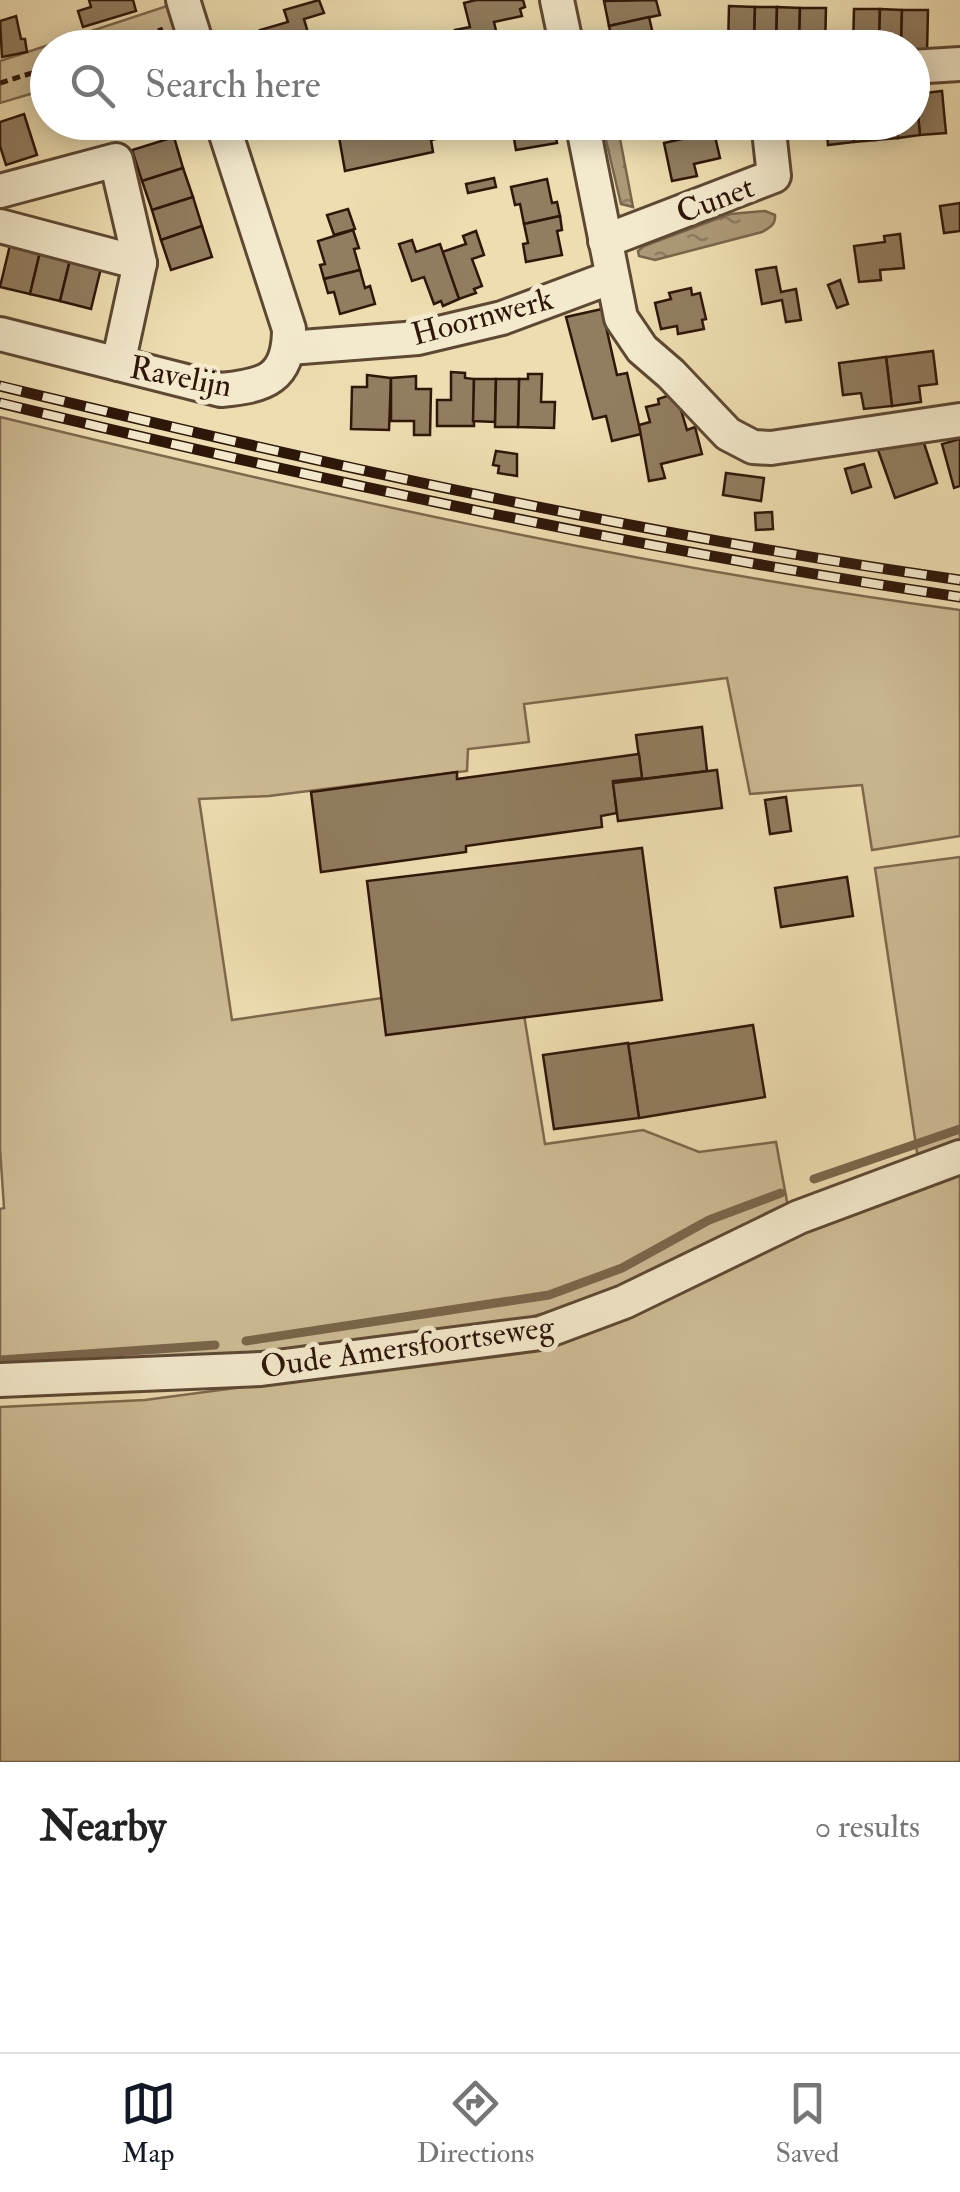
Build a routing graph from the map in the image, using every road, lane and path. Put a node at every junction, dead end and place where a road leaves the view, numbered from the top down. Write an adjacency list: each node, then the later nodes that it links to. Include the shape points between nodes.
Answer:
1 (558, 0): 4 (street)
2 (190, 22): 3 (path)
3 (165, 30)
4 (564, 30)
5 (960, 64): 6 (street)
6 (930, 66)
7 (30, 74): 8 (path)
8 (0, 83)
9 (228, 140): 18 (street, via 289,329)
10 (586, 140): 14 (street)
11 (770, 140): 14 (street, Cunet, via 774,176)
12 (0, 191): 15 (street, via 116,160)
13 (0, 226): 15 (street)
14 (606, 241): 16 (street)
15 (140, 263): 19 (street)
16 (612, 276): 18 (street, Hoornwerk, via 502,318 418,338); 20 (street, via 621,318 642,350 728,434 753,447)
17 (0, 334): 19 (street, Ravelijn)
18 (288, 348): 19 (street, Ravelijn, via 280,370 258,387 221,390)
19 (118, 364)
20 (960, 420)
21 (960, 1157): 22 (street, Oude Amersfoortseweg, via 799,1218 541,1334 261,1369)
22 (0, 1380)

